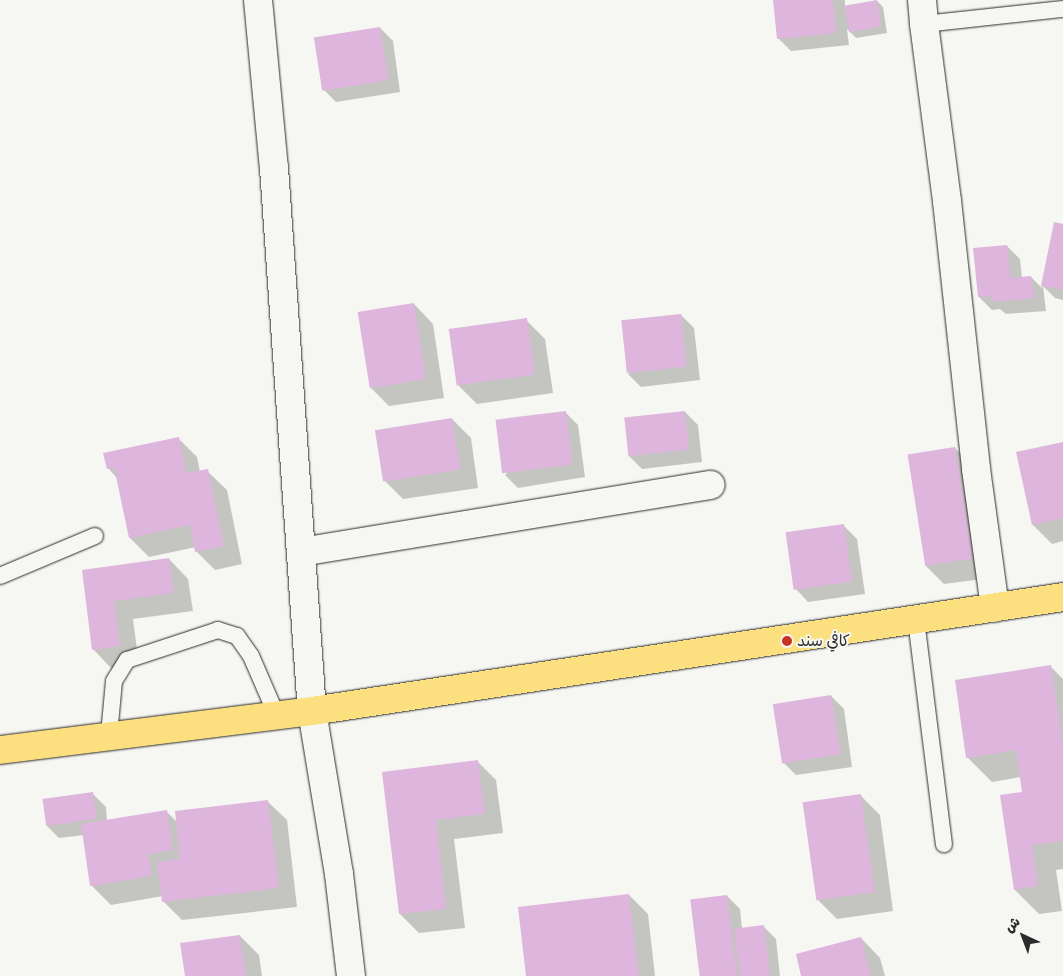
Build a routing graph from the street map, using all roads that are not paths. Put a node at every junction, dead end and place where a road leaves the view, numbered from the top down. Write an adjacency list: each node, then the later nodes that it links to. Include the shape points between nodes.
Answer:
1 (258, 0): 6 (street, via 274,168)
2 (1063, 9): 3 (lane)
3 (923, 12): 9 (street)
4 (711, 484): 6 (street)
5 (95, 536): 7 (lane)
6 (301, 552): 11 (street)
7 (0, 576)
8 (1063, 597): 9 (main road)
9 (995, 608): 10 (main road)
10 (916, 620): 11 (main road); 15 (lane)
11 (312, 711): 12 (main road); 16 (street, via 339,874)
12 (277, 716): 13 (main road); 13 (lane, via 251,656 237,636 218,630 127,660 114,682)
13 (109, 735): 14 (main road)
14 (0, 750)
15 (944, 844)
16 (351, 976)

